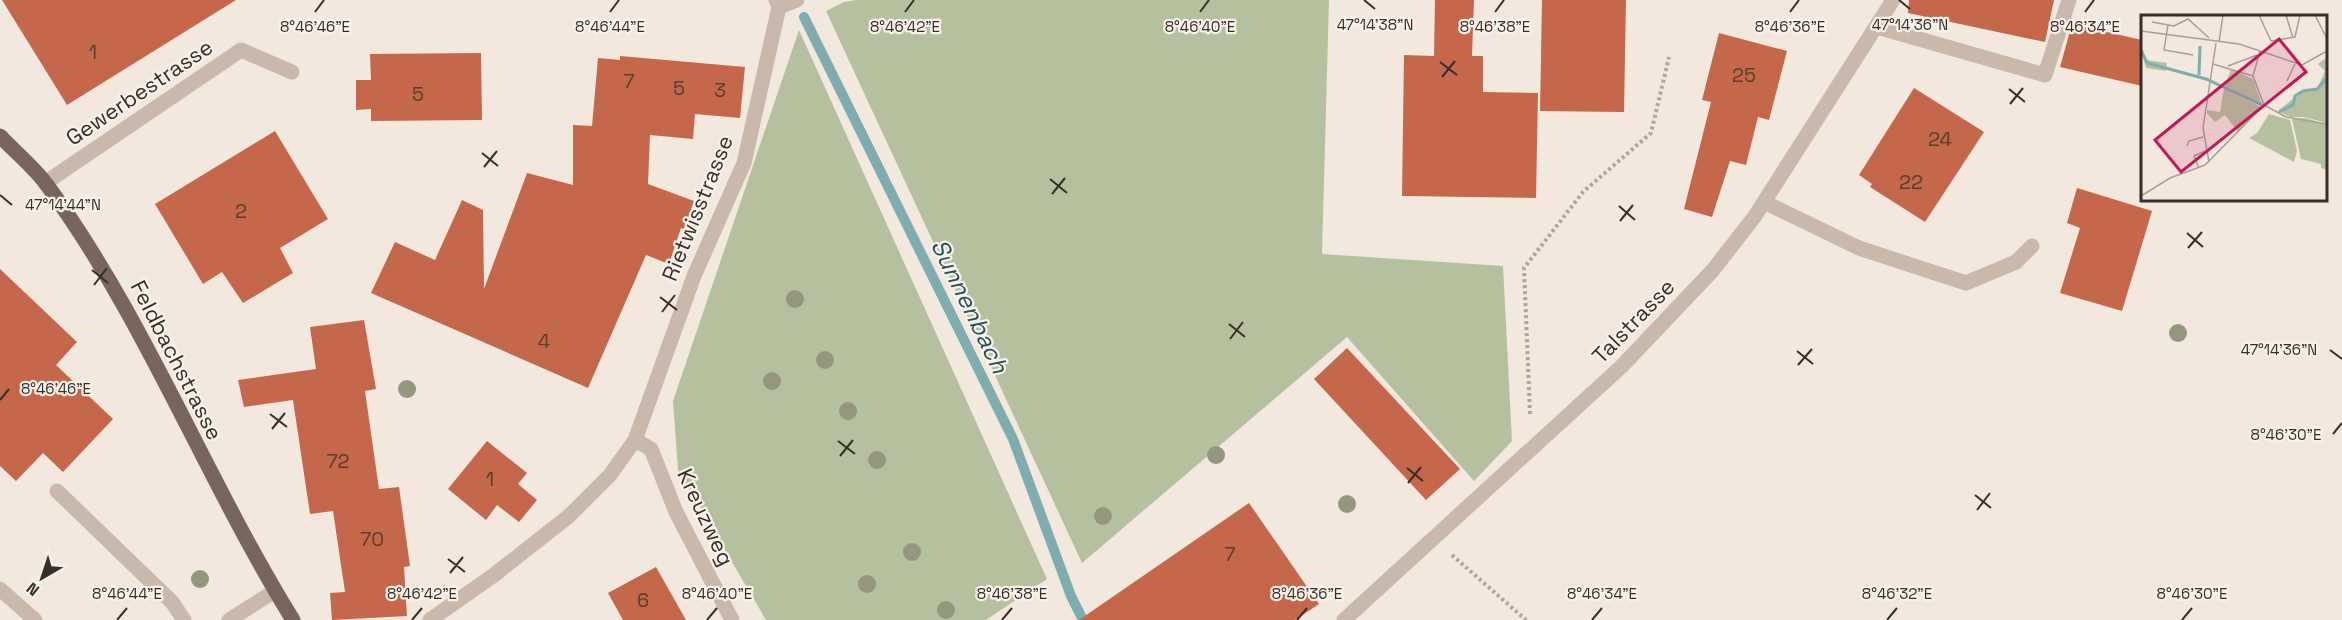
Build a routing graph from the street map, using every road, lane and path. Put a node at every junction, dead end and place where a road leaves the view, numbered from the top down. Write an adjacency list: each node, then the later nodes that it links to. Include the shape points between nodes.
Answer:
1 (797, 0): 4 (street)
2 (1893, 0): 5 (street, Talstrasse)
3 (2069, 0): 5 (street, via 2045,75)
4 (778, 3): 12 (street, Rietwisstrasse, via 744,163 694,276)
5 (1876, 27): 10 (street, Talstrasse)
6 (1669, 57): 13 (path, via 1651,133 1583,192 1524,268)
7 (292, 72): 9 (street, Gewerbestrasse, via 241,50)
8 (0, 136): 9 (main road, Feldbachstrasse)
9 (45, 183): 17 (main road, Feldbachstrasse, via 117,292)
10 (1764, 202): 11 (street, via 1859,248 1966,283 2016,262); 13 (street, Talstrasse, via 1713,270 1652,337)
11 (2032, 246)
12 (635, 440): 22 (street, Rietwisstrasse, via 610,475 569,516); 23 (street, Kreuzweg, via 651,449 676,513)
13 (1531, 449): 15 (street, Talstrasse)
14 (57, 491): 19 (street, via 172,602)
15 (1434, 539): 24 (street, Talstrasse); 25 (path)
16 (0, 589): 18 (street)
17 (275, 591): 20 (street); 21 (main road, Feldbachstrasse)
18 (34, 620)
19 (184, 620)
20 (229, 620)
21 (293, 620)
22 (430, 620)
23 (732, 620)
24 (1344, 620)
25 (1526, 620)

